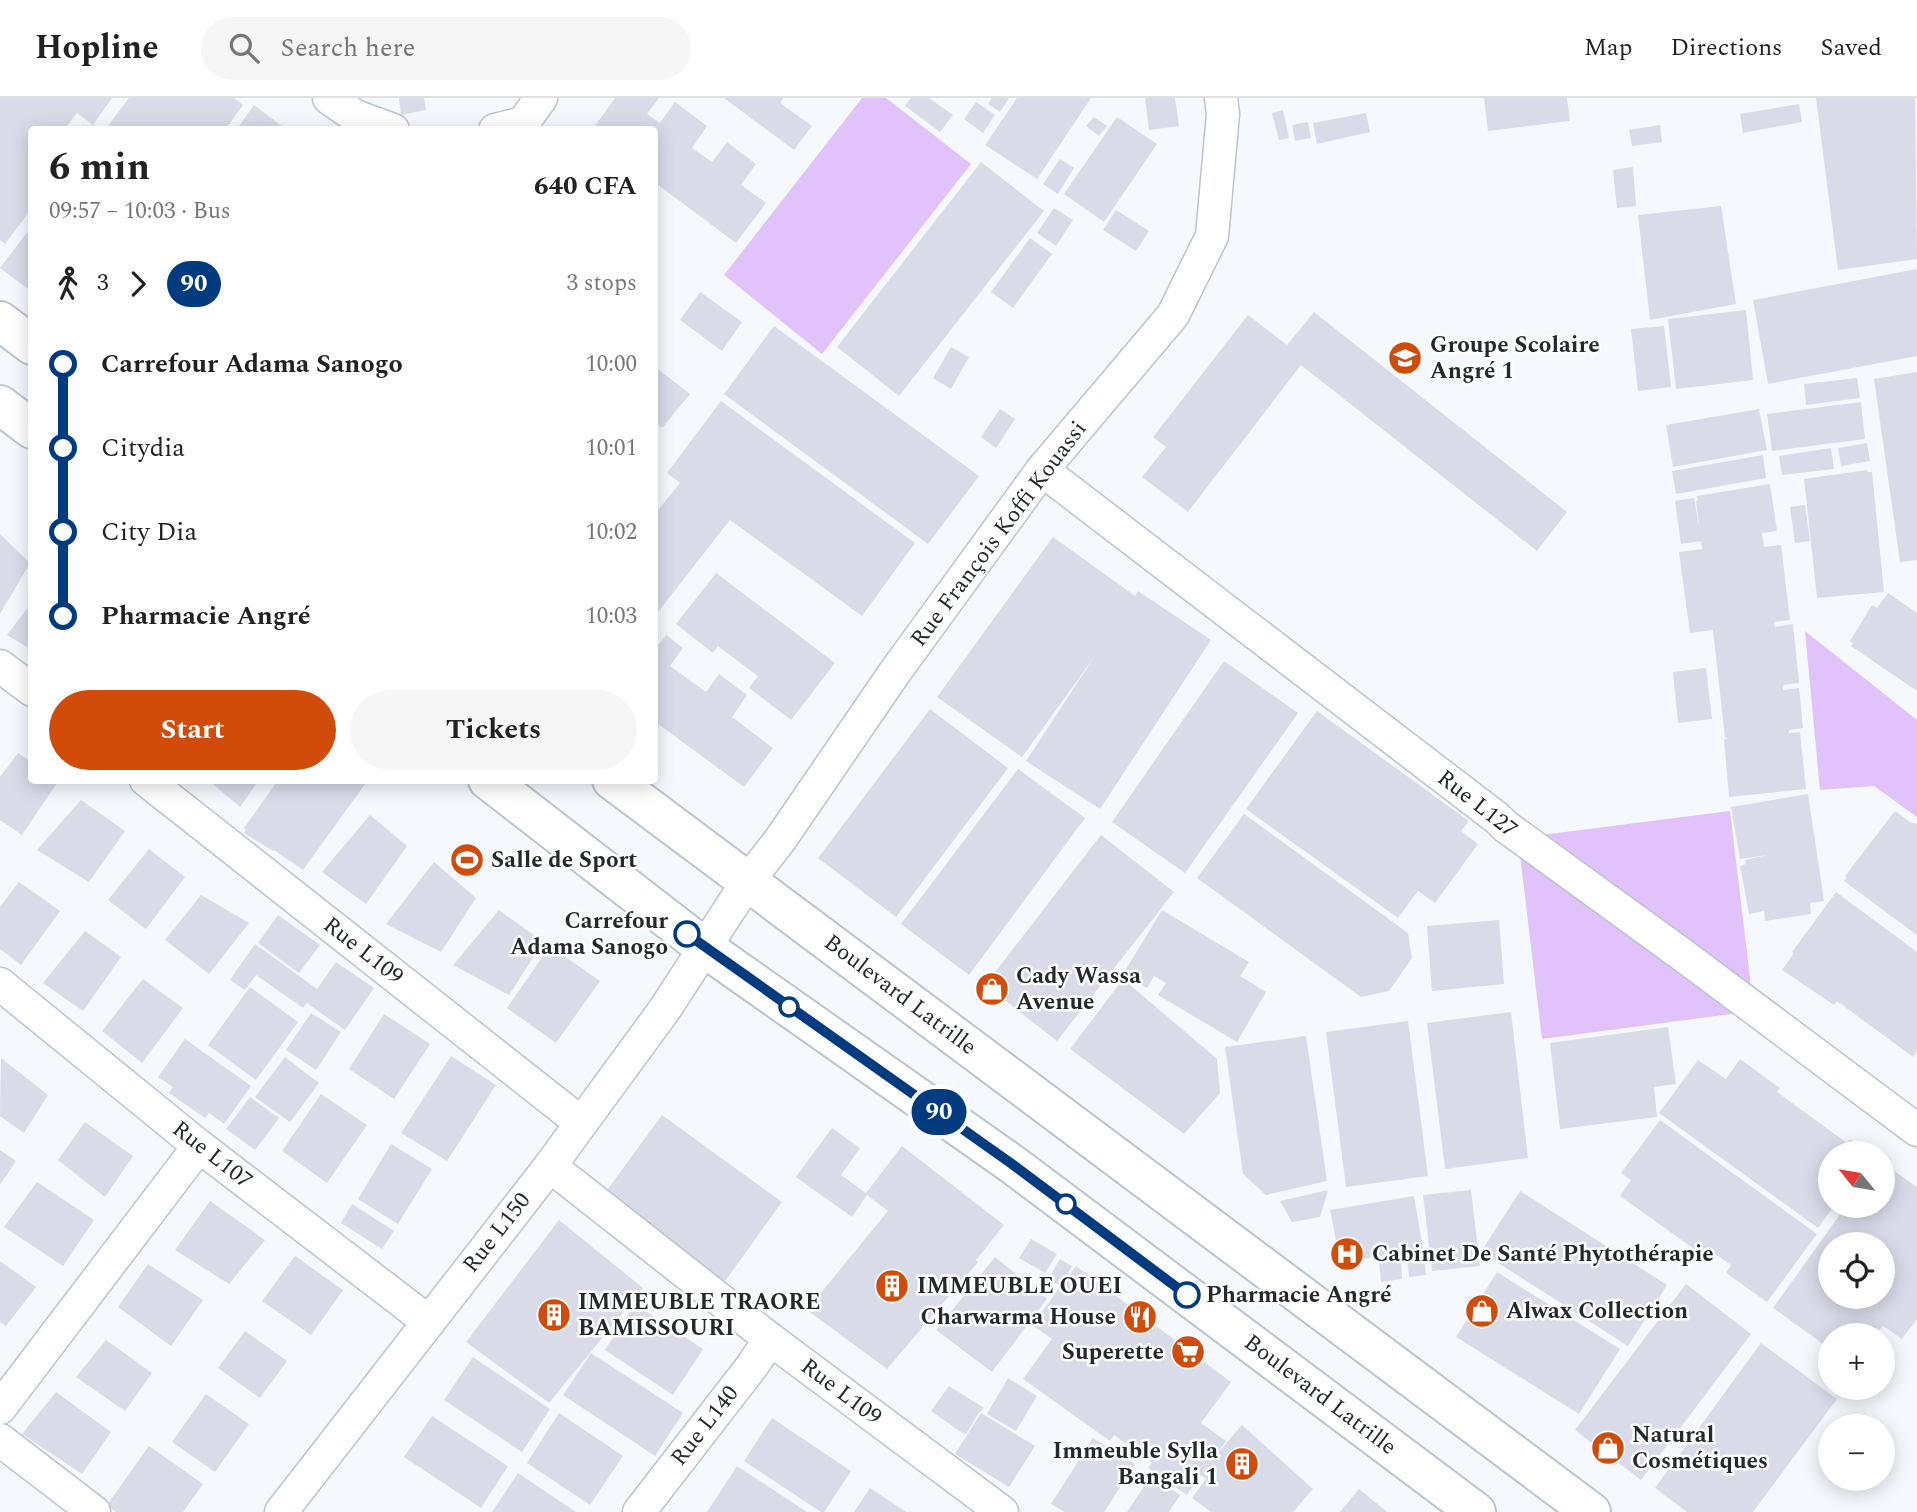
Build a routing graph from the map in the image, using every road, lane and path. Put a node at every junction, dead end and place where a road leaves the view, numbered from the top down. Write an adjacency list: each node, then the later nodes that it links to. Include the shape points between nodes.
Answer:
1 (329, 98): 4 (street, via 355,116)
2 (541, 98): 5 (street, via 523,123)
3 (1221, 98): 10 (street, Rue François Koffi Kouassi, via 1212,236 1173,315)
4 (382, 126)
5 (511, 126)
6 (0, 321): 7 (main road)
7 (28, 342)
8 (0, 405): 9 (main road)
9 (28, 426)
10 (1042, 470): 16 (street, Rue François Koffi Kouassi); 20 (street, Rue L127, via 1505,827)
11 (0, 666): 12 (street)
12 (28, 687)
13 (151, 784): 19 (street, Rue L109)
14 (493, 784): 17 (main road, Boulevard Latrille)
15 (617, 784): 16 (main road, Boulevard Latrille)
16 (748, 881): 17 (street, Rue François Koffi Kouassi); 32 (main road, Boulevard Latrille)
17 (705, 948): 19 (street, Rue L150); 31 (main road, Boulevard Latrille, via 1012,1164)
18 (1, 987): 21 (street, Rue L107)
19 (580, 1122): 22 (street, Rue L150)
20 (1917, 1130)
21 (199, 1146): 23 (street, Rue L107); 25 (street)
22 (550, 1166): 23 (street, Rue L150); 24 (street, Rue L109)
23 (429, 1322): 28 (street, Rue L150)
24 (770, 1339): 29 (street, Rue L140); 30 (street, Rue L109)
25 (0, 1408)
26 (0, 1440): 27 (street)
27 (94, 1512)
28 (281, 1512)
29 (639, 1512)
30 (1002, 1512)
31 (1476, 1512)
32 (1591, 1512)

